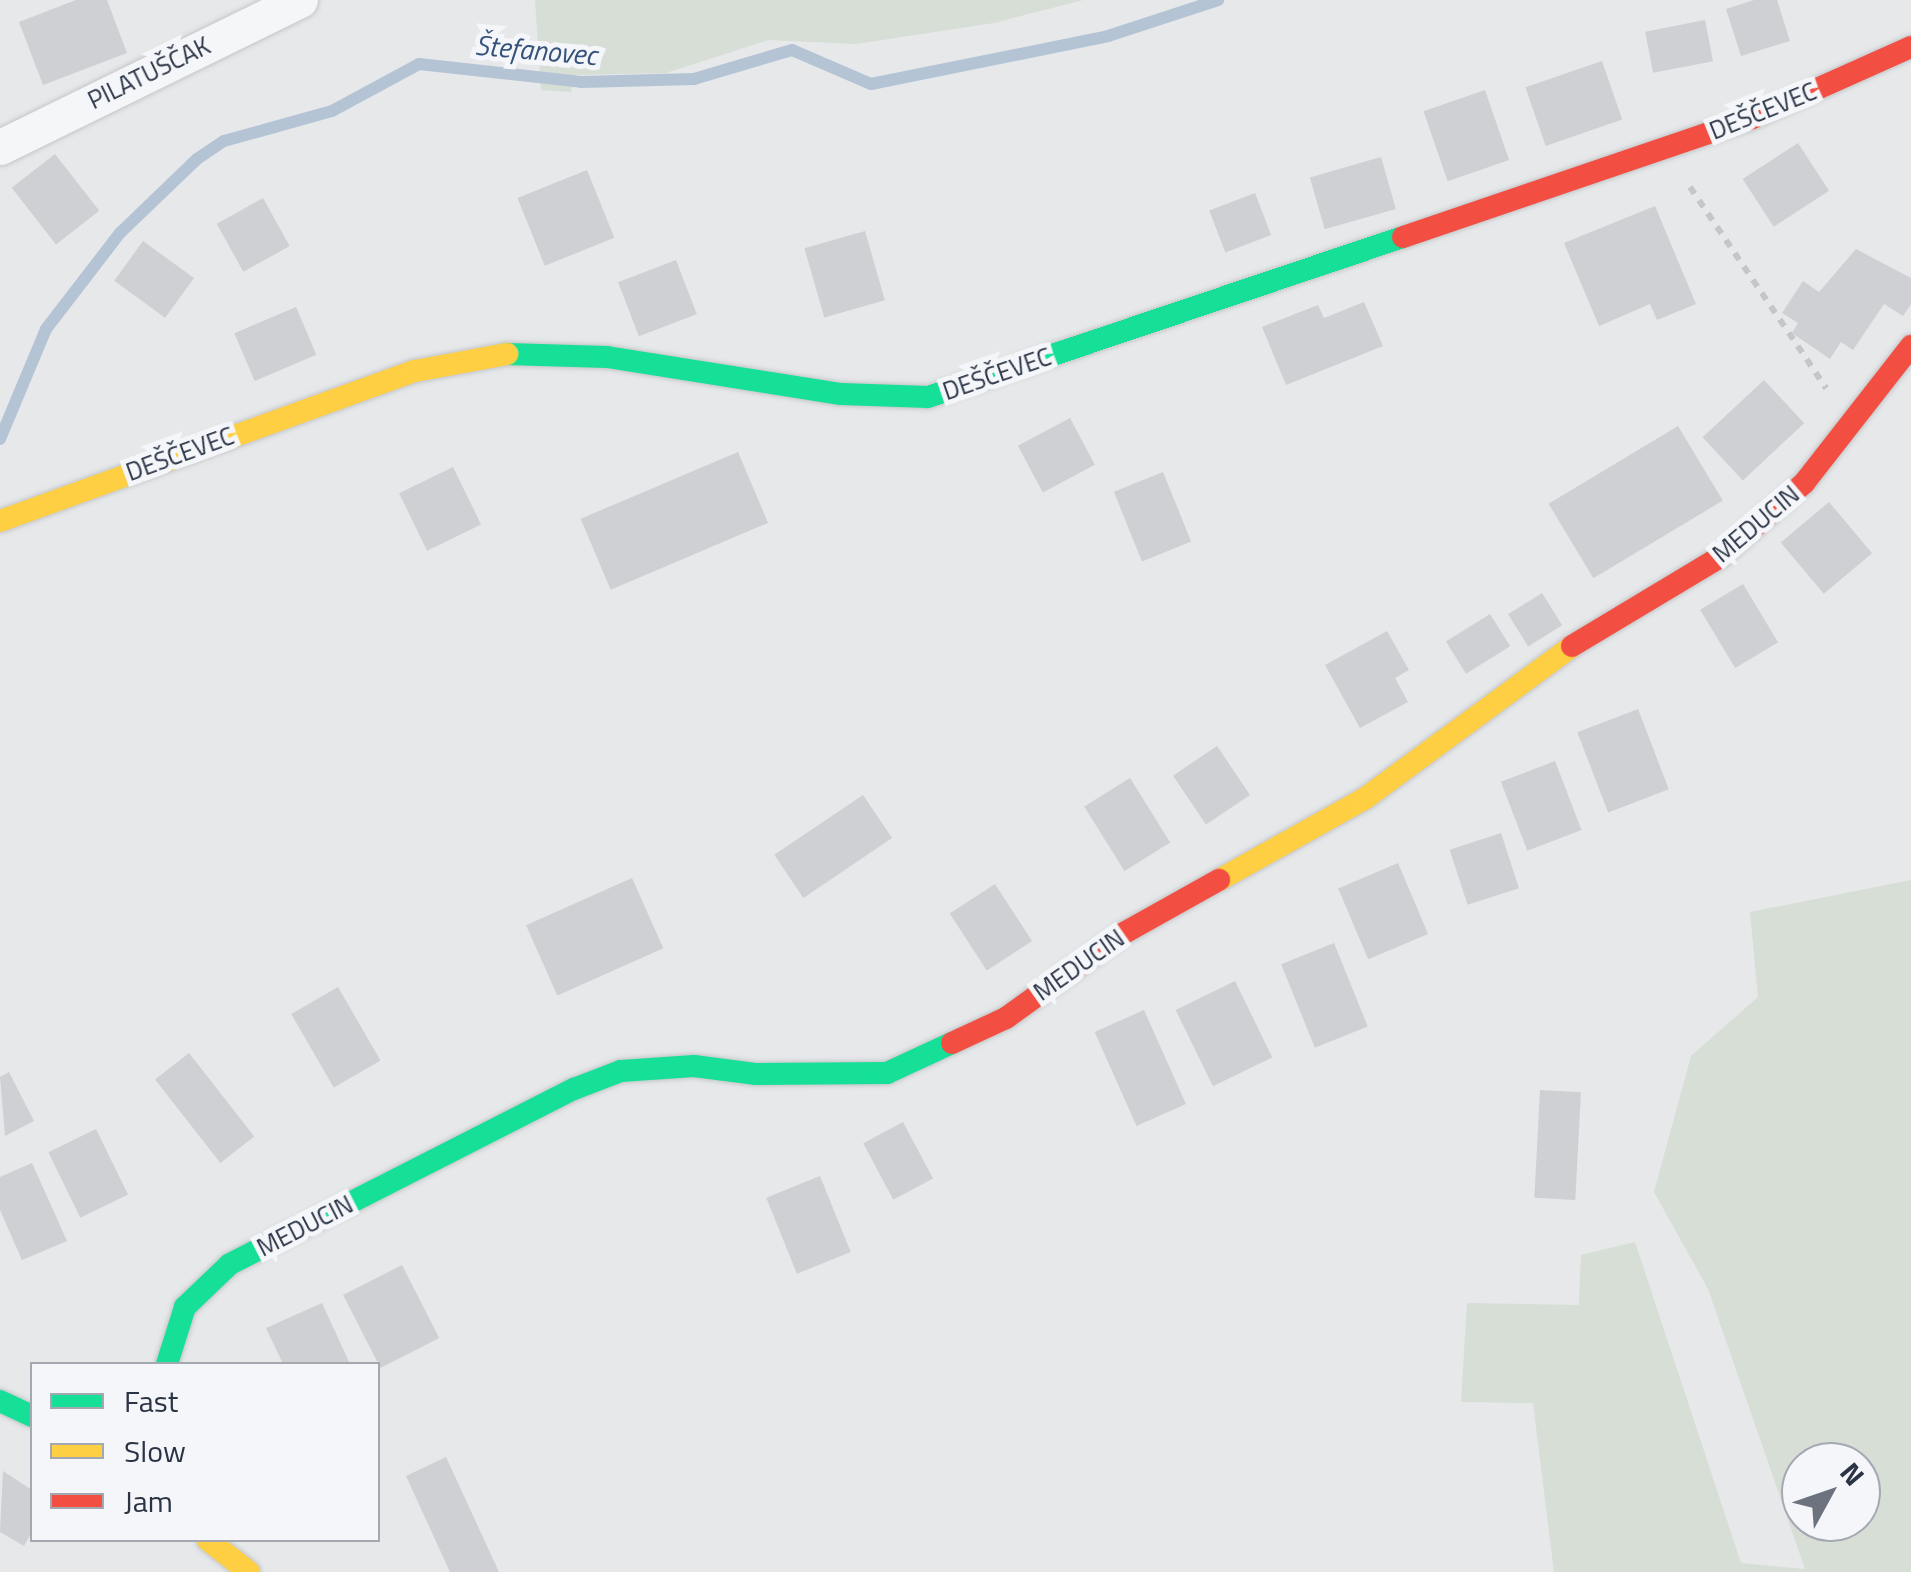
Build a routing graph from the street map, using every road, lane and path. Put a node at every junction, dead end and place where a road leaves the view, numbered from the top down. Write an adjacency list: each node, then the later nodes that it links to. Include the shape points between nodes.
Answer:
1 (300, 0): 3 (street, PILATUŠČAK)
2 (1911, 47): 4 (street, DEŠČEVEC)
3 (0, 148)
4 (1666, 149): 6 (path); 7 (street, DEŠČEVEC, via 928,397 842,394 607,357 528,352 476,358 415,371)
5 (1911, 346): 6 (street, MEDUCIN)
6 (1852, 426): 8 (street, MEDUCIN, via 1804,483 1720,557 1552,658 1364,799 1124,933 1006,1018 887,1073 756,1074 694,1066 621,1071 574,1089 230,1264 185,1307)
7 (0, 521)
8 (168, 1362)
9 (0, 1402): 10 (street)
10 (30, 1415)
11 (210, 1542): 12 (street)
12 (240, 1568)

